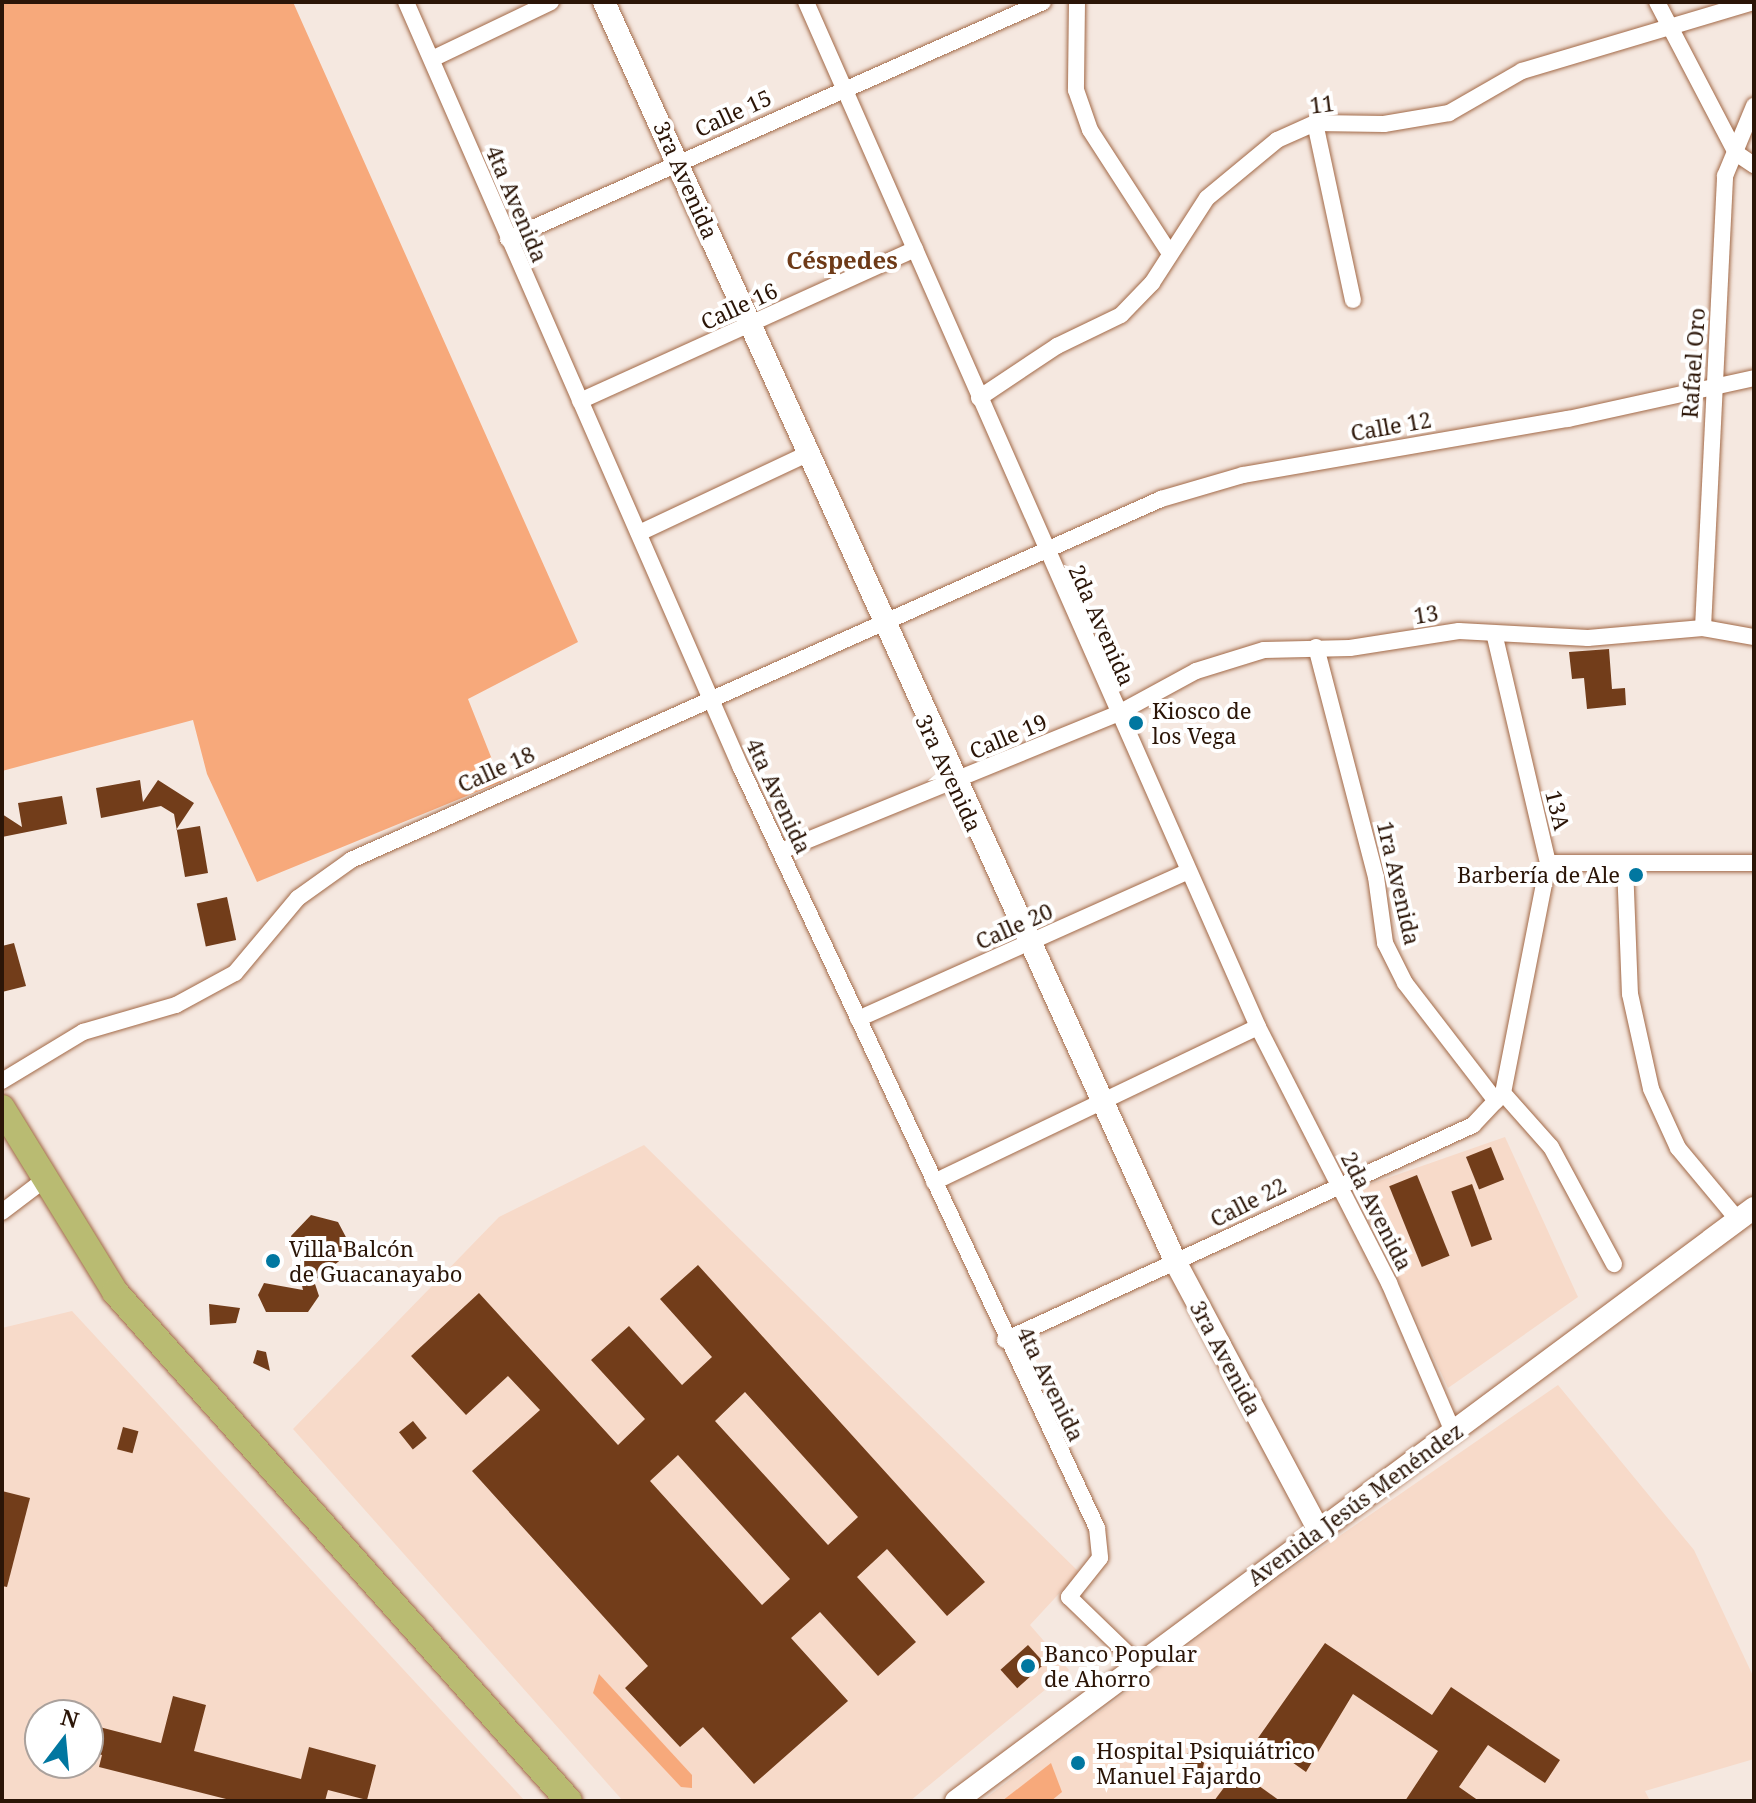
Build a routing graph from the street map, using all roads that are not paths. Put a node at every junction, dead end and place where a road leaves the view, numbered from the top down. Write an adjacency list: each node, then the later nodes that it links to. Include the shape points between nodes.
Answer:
1 (406, 2): 10 (street, 4ta Avenida)
2 (551, 2): 10 (street)
3 (604, 2): 15 (street, 3ra Avenida)
4 (806, 2): 11 (street, 2da Avenida)
5 (1043, 2): 11 (street, Calle 15)
6 (1077, 2): 19 (street, via 1076,90 1090,130)
7 (1657, 2): 9 (street)
8 (1754, 2): 9 (street, 11)
9 (1674, 29): 13 (street, 11, via 1522,71 1449,113 1384,124); 14 (street)
10 (432, 59): 17 (street, 4ta Avenida)
11 (845, 86): 15 (street, Calle 15); 18 (street, 2da Avenida)
12 (1754, 106): 14 (street, Rafael Oro)
13 (1315, 123): 19 (street, 11, via 1277,140 1207,198); 20 (street)
14 (1736, 153): 16 (street); 23 (street, Rafael Oro, via 1725,176)
15 (680, 162): 17 (street, Calle 15); 21 (street, 3ra Avenida)
16 (1754, 165)
17 (508, 239): 25 (street, 4ta Avenida)
18 (915, 249): 21 (street, Calle 16); 24 (street, 2da Avenida)
19 (1169, 252): 24 (street, 11, via 1121,315 1057,346)
20 (1353, 300)
21 (749, 327): 25 (street, Calle 16); 26 (street, 3ra Avenida)
22 (1754, 378): 23 (street, Calle 12)
23 (1712, 387): 28 (street, Calle 12, via 1243,475 1161,499); 30 (street, Rafael Oro)
24 (979, 398): 28 (street, 2da Avenida)
25 (580, 401): 27 (street, 4ta Avenida)
26 (805, 455): 27 (street); 29 (street, 3ra Avenida)
27 (639, 533): 34 (street, 4ta Avenida)
28 (1045, 551): 29 (street, Calle 18); 35 (street, 2da Avenida)
29 (879, 621): 34 (street, Calle 18); 36 (street, 3ra Avenida)
30 (1703, 628): 31 (street, 13, via 1588,638); 32 (street, 13)
31 (1494, 633): 33 (street, 13); 38 (street, 13A)
32 (1754, 637)
33 (1316, 647): 35 (street, 13, via 1264,650 1196,671); 46 (street, 1ra Avenida, via 1376,877 1385,943 1405,983)
34 (710, 698): 37 (street, 4ta Avenida); 45 (street, Calle 18, via 351,860 298,898 235,973 176,1005 83,1032)
35 (1117, 714): 36 (street, Calle 19); 41 (street, 2da Avenida)
36 (953, 784): 37 (street, Calle 19); 42 (street, 3ra Avenida)
37 (781, 851): 43 (street, 4ta Avenida)
38 (1548, 863): 40 (street); 46 (street, 13A)
39 (1754, 863): 40 (street)
40 (1625, 865): 53 (street, via 1630,994 1651,1089 1678,1148)
41 (1187, 872): 42 (street, Calle 20); 44 (street, 2da Avenida)
42 (1028, 944): 43 (street, Calle 20); 47 (street, 3ra Avenida)
43 (858, 1019): 51 (street, 4ta Avenida)
44 (1258, 1027): 47 (street); 50 (street, 2da Avenida)
45 (2, 1081)
46 (1499, 1097): 50 (street, Calle 22, via 1473,1125); 55 (street, 1ra Avenida, via 1551,1147)
47 (1103, 1105): 51 (street); 54 (street, 3ra Avenida)
48 (2, 1108): 49 (main road)
49 (44, 1180): 52 (street); 60 (main road, via 115,1292)
50 (1337, 1181): 54 (street, Calle 22); 57 (street, 2da Avenida)
51 (934, 1182): 56 (street, 4ta Avenida)
52 (2, 1212)
53 (1746, 1214): 57 (street, Avenida Jesús Menéndez)
54 (1176, 1263): 56 (street, Calle 22); 58 (street, 3ra Avenida)
55 (1614, 1264)
56 (1005, 1340): 59 (street, 4ta Avenida, via 1097,1528 1100,1558 1069,1597)
57 (1454, 1434): 58 (street, Avenida Jesús Menéndez)
58 (1319, 1531): 59 (street, Avenida Jesús Menéndez)
59 (1135, 1661): 61 (street, Avenida Jesús Menéndez)
60 (569, 1801)
61 (956, 1801)

